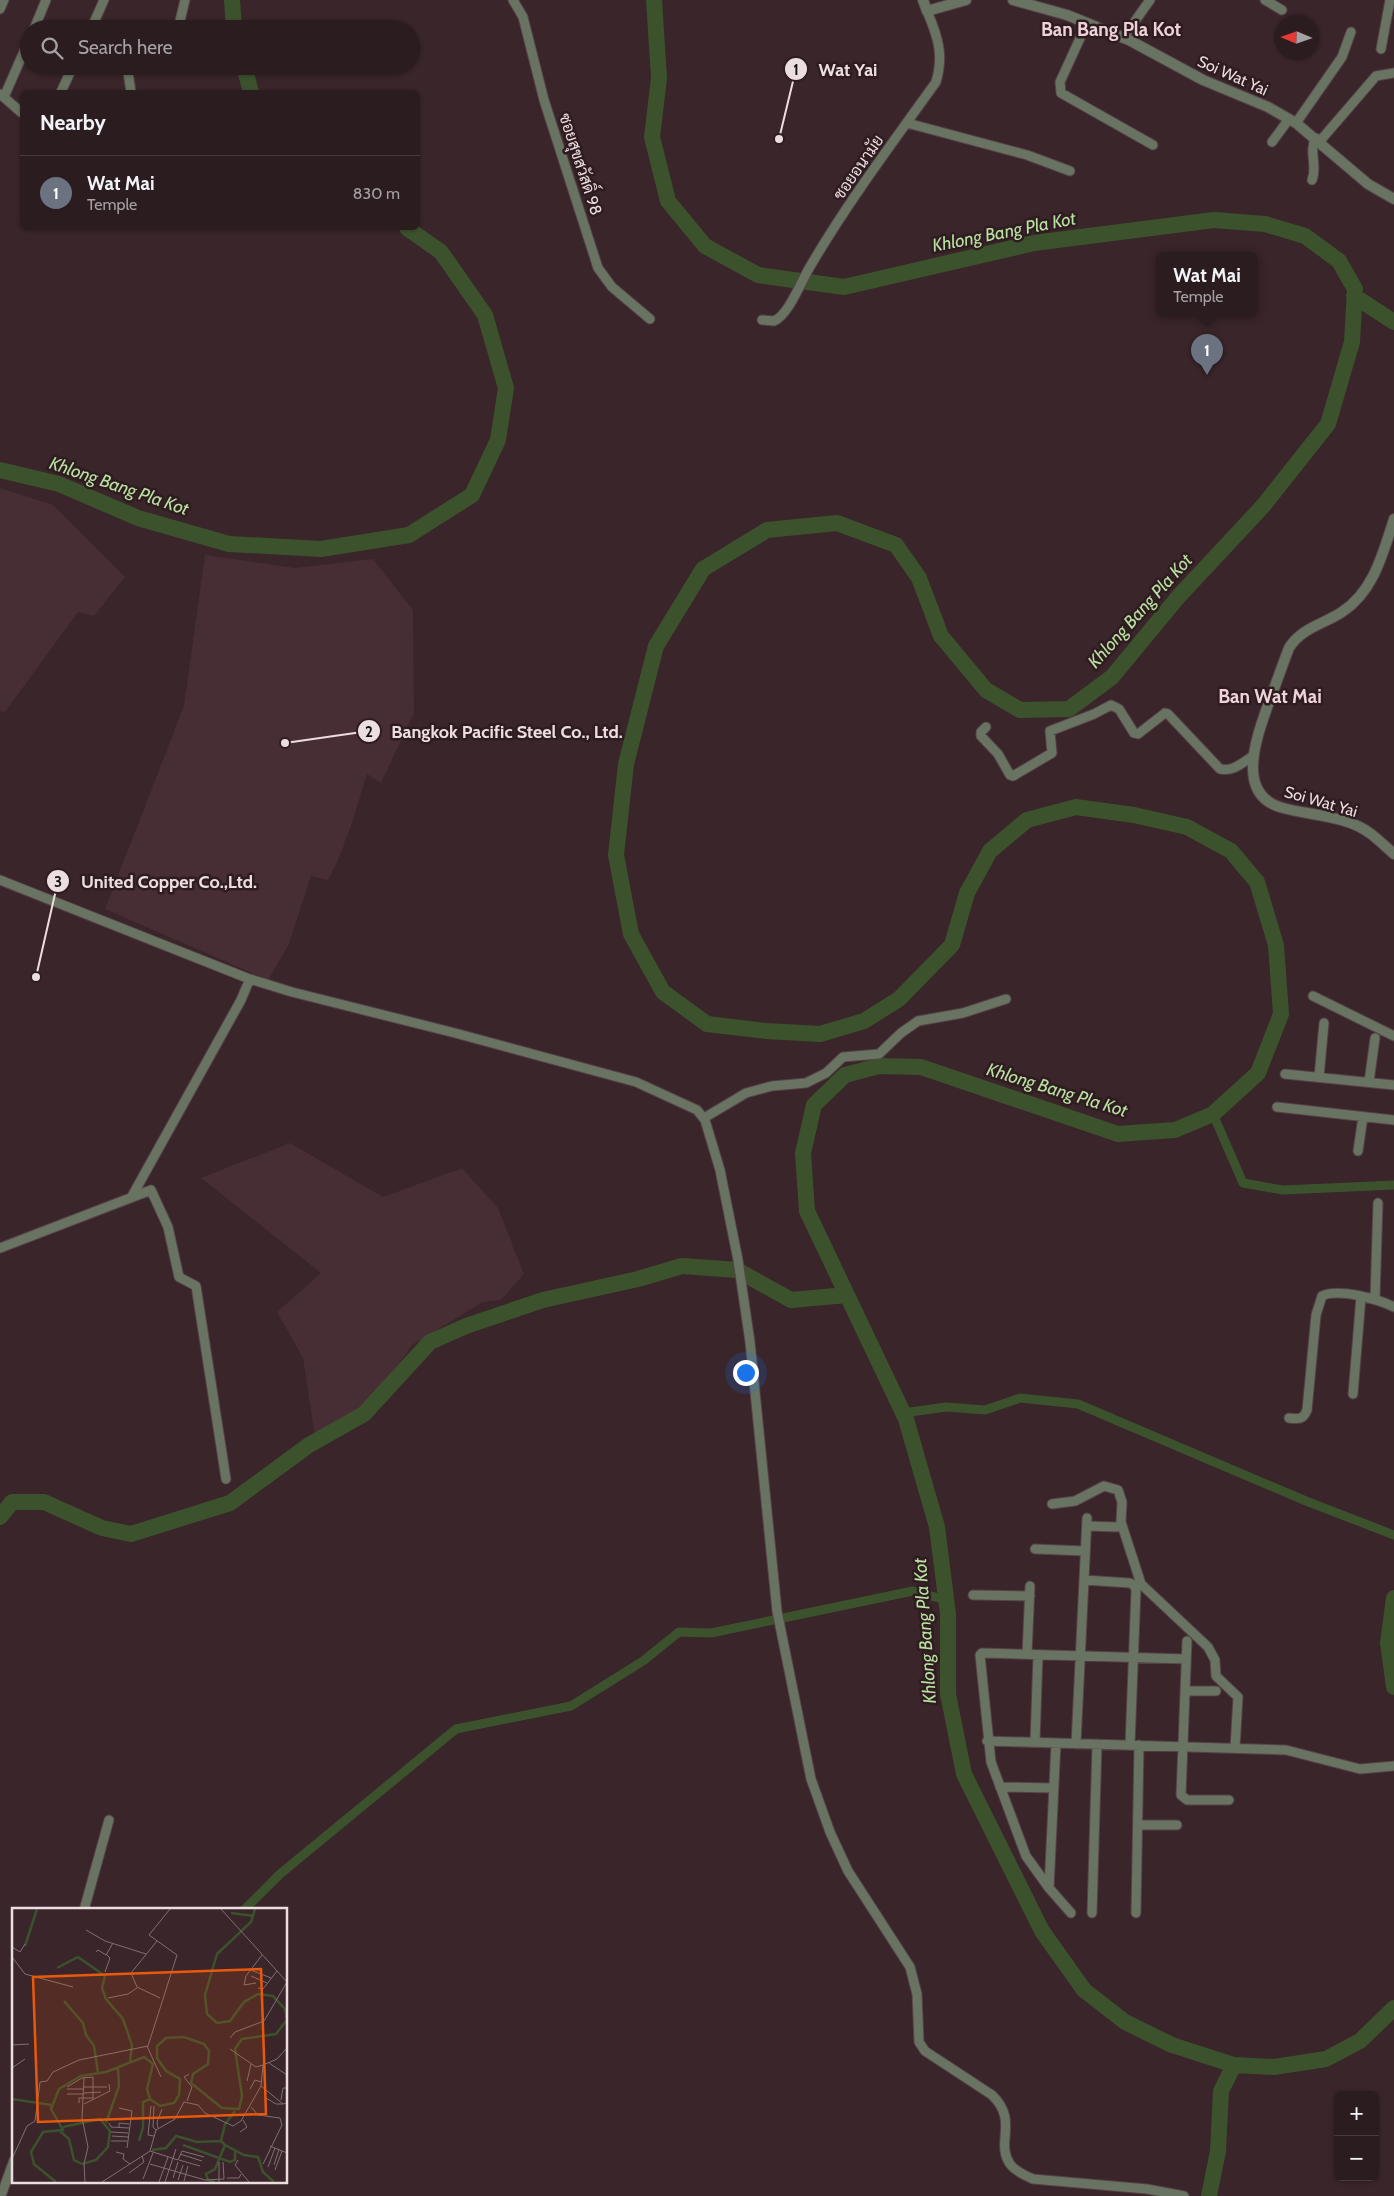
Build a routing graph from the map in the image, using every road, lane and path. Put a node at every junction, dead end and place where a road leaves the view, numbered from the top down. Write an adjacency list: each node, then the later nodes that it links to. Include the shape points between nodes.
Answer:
1 (4, 0): 12 (street)
2 (46, 0): 15 (street)
3 (104, 0): 16 (street)
4 (185, 0): 17 (street)
5 (513, 0): 38 (street, ซอยสุขสวัสดิ์ 98, via 523,18 544,100 598,268 612,287)
6 (922, 0): 14 (street)
7 (966, 0): 14 (street)
8 (1013, 0): 18 (street, Soi Wat Yai)
9 (1150, 0): 20 (street)
10 (1265, 0): 13 (street)
11 (1390, 0): 21 (street)
12 (0, 9)
13 (1282, 10)
14 (927, 11): 31 (street, ซอยอนามัย, via 936,33 941,66 936,82)
15 (38, 20)
16 (95, 20)
17 (180, 20)
18 (1086, 23): 20 (street, Soi Wat Yai); 34 (street, via 1060,82 1061,93)
19 (1350, 32): 30 (street, via 1342,56)
20 (1123, 38): 30 (street, Soi Wat Yai)
21 (1381, 49)
22 (20, 59): 28 (street)
23 (1394, 73): 32 (street, via 1376,76)
24 (69, 75): 26 (street)
25 (128, 75): 27 (street)
26 (62, 90)
27 (131, 90)
28 (2, 96): 29 (street)
29 (20, 111)
30 (1292, 121): 32 (street, Soi Wat Yai); 33 (street)
31 (907, 122): 35 (street, via 1027,155); 39 (street, ซอยอนามัย, via 811,264 779,319)
32 (1318, 140): 36 (street, via 1311,149 1315,169); 37 (street, Soi Wat Yai, via 1368,184)
33 (1272, 142)
34 (1153, 145)
35 (1070, 171)
36 (1312, 180)
37 (1394, 199)
38 (650, 319)
39 (762, 320)
40 (1394, 519): 42 (street, Soi Wat Yai, via 1379,564 1358,600 1294,638 1256,739)
41 (986, 727): 42 (street, via 981,736 1013,776 1052,753 1050,730 1114,705 1138,734 1164,713 1168,714 1220,768 1234,769)
42 (1253, 756): 43 (street, Soi Wat Yai, via 1253,773 1264,797 1281,808 1355,825 1370,833)
43 (1394, 854)
44 (0, 880): 45 (street)
45 (247, 978): 57 (street, via 636,1082 697,1110); 60 (street, via 249,981 241,1000)
46 (1313, 996): 49 (street)
47 (1006, 1000): 57 (street, via 963,1013 918,1021 879,1054 843,1057 826,1073 806,1083 746,1092)
48 (1324, 1024): 52 (street)
49 (1394, 1036)
50 (1375, 1038): 53 (street)
51 (1285, 1074): 52 (street)
52 (1319, 1077): 53 (street)
53 (1369, 1082): 54 (street)
54 (1394, 1085)
55 (1278, 1107): 56 (street)
56 (1363, 1116): 58 (street); 59 (street)
57 (704, 1118): 105 (street, via 720,1170 738,1260 750,1342 777,1611 811,1779 848,1871 910,1967 917,1994 919,2042 925,2051 1000,2103 1006,2115 1005,2148 1010,2165 1033,2179 1147,2189)
58 (1394, 1120)
59 (1358, 1151)
60 (131, 1198): 62 (street); 68 (street, via 151,1190 168,1227 179,1277 196,1286)
61 (1378, 1203): 64 (street)
62 (0, 1248)
63 (1361, 1297): 64 (street); 66 (street); 67 (street, via 1333,1293 1322,1296 1316,1315 1307,1410 1300,1419)
64 (1375, 1299): 65 (street)
65 (1394, 1307)
66 (1353, 1394)
67 (1289, 1418)
68 (226, 1478)
69 (1052, 1504): 90 (street, via 1075,1501 1104,1486 1118,1490 1122,1502 1121,1522 1141,1584 1208,1647 1216,1676 1238,1697)
70 (1117, 1527): 72 (street, via 1087,1522)
71 (1036, 1549): 72 (street)
72 (1085, 1551): 73 (street)
73 (1084, 1580): 78 (street); 79 (street, via 1134,1585)
74 (974, 1595): 76 (street, via 1030,1591)
75 (1187, 1641): 80 (street)
76 (1027, 1654): 77 (street); 83 (street, via 980,1655)
77 (1038, 1655): 78 (street); 84 (street)
78 (1081, 1656): 79 (street); 86 (street)
79 (1135, 1658): 80 (street); 88 (street)
80 (1186, 1659): 81 (street)
81 (1186, 1691): 82 (street); 89 (street)
82 (1216, 1691)
83 (987, 1741): 84 (street); 92 (street)
84 (1035, 1742): 85 (street)
85 (1056, 1743): 86 (street); 93 (street)
86 (1076, 1744): 87 (street)
87 (1097, 1744): 88 (street); 101 (street)
88 (1135, 1745): 89 (street); 96 (street)
89 (1183, 1747): 90 (street); 94 (street, via 1181,1795 1187,1800)
90 (1235, 1748): 91 (street, via 1286,1750 1360,1770)
91 (1394, 1766)
92 (1000, 1787): 93 (street); 98 (street, via 1026,1856)
93 (1053, 1788): 98 (street)
94 (1229, 1800)
95 (108, 1820): 99 (street)
96 (1138, 1824): 97 (street); 102 (street)
97 (1177, 1825)
98 (1049, 1888): 100 (street)
99 (85, 1908)
100 (1071, 1912)
101 (1092, 1913)
102 (1136, 1913)
103 (12, 2166): 104 (street)
104 (1, 2196)
105 (1184, 2196)

